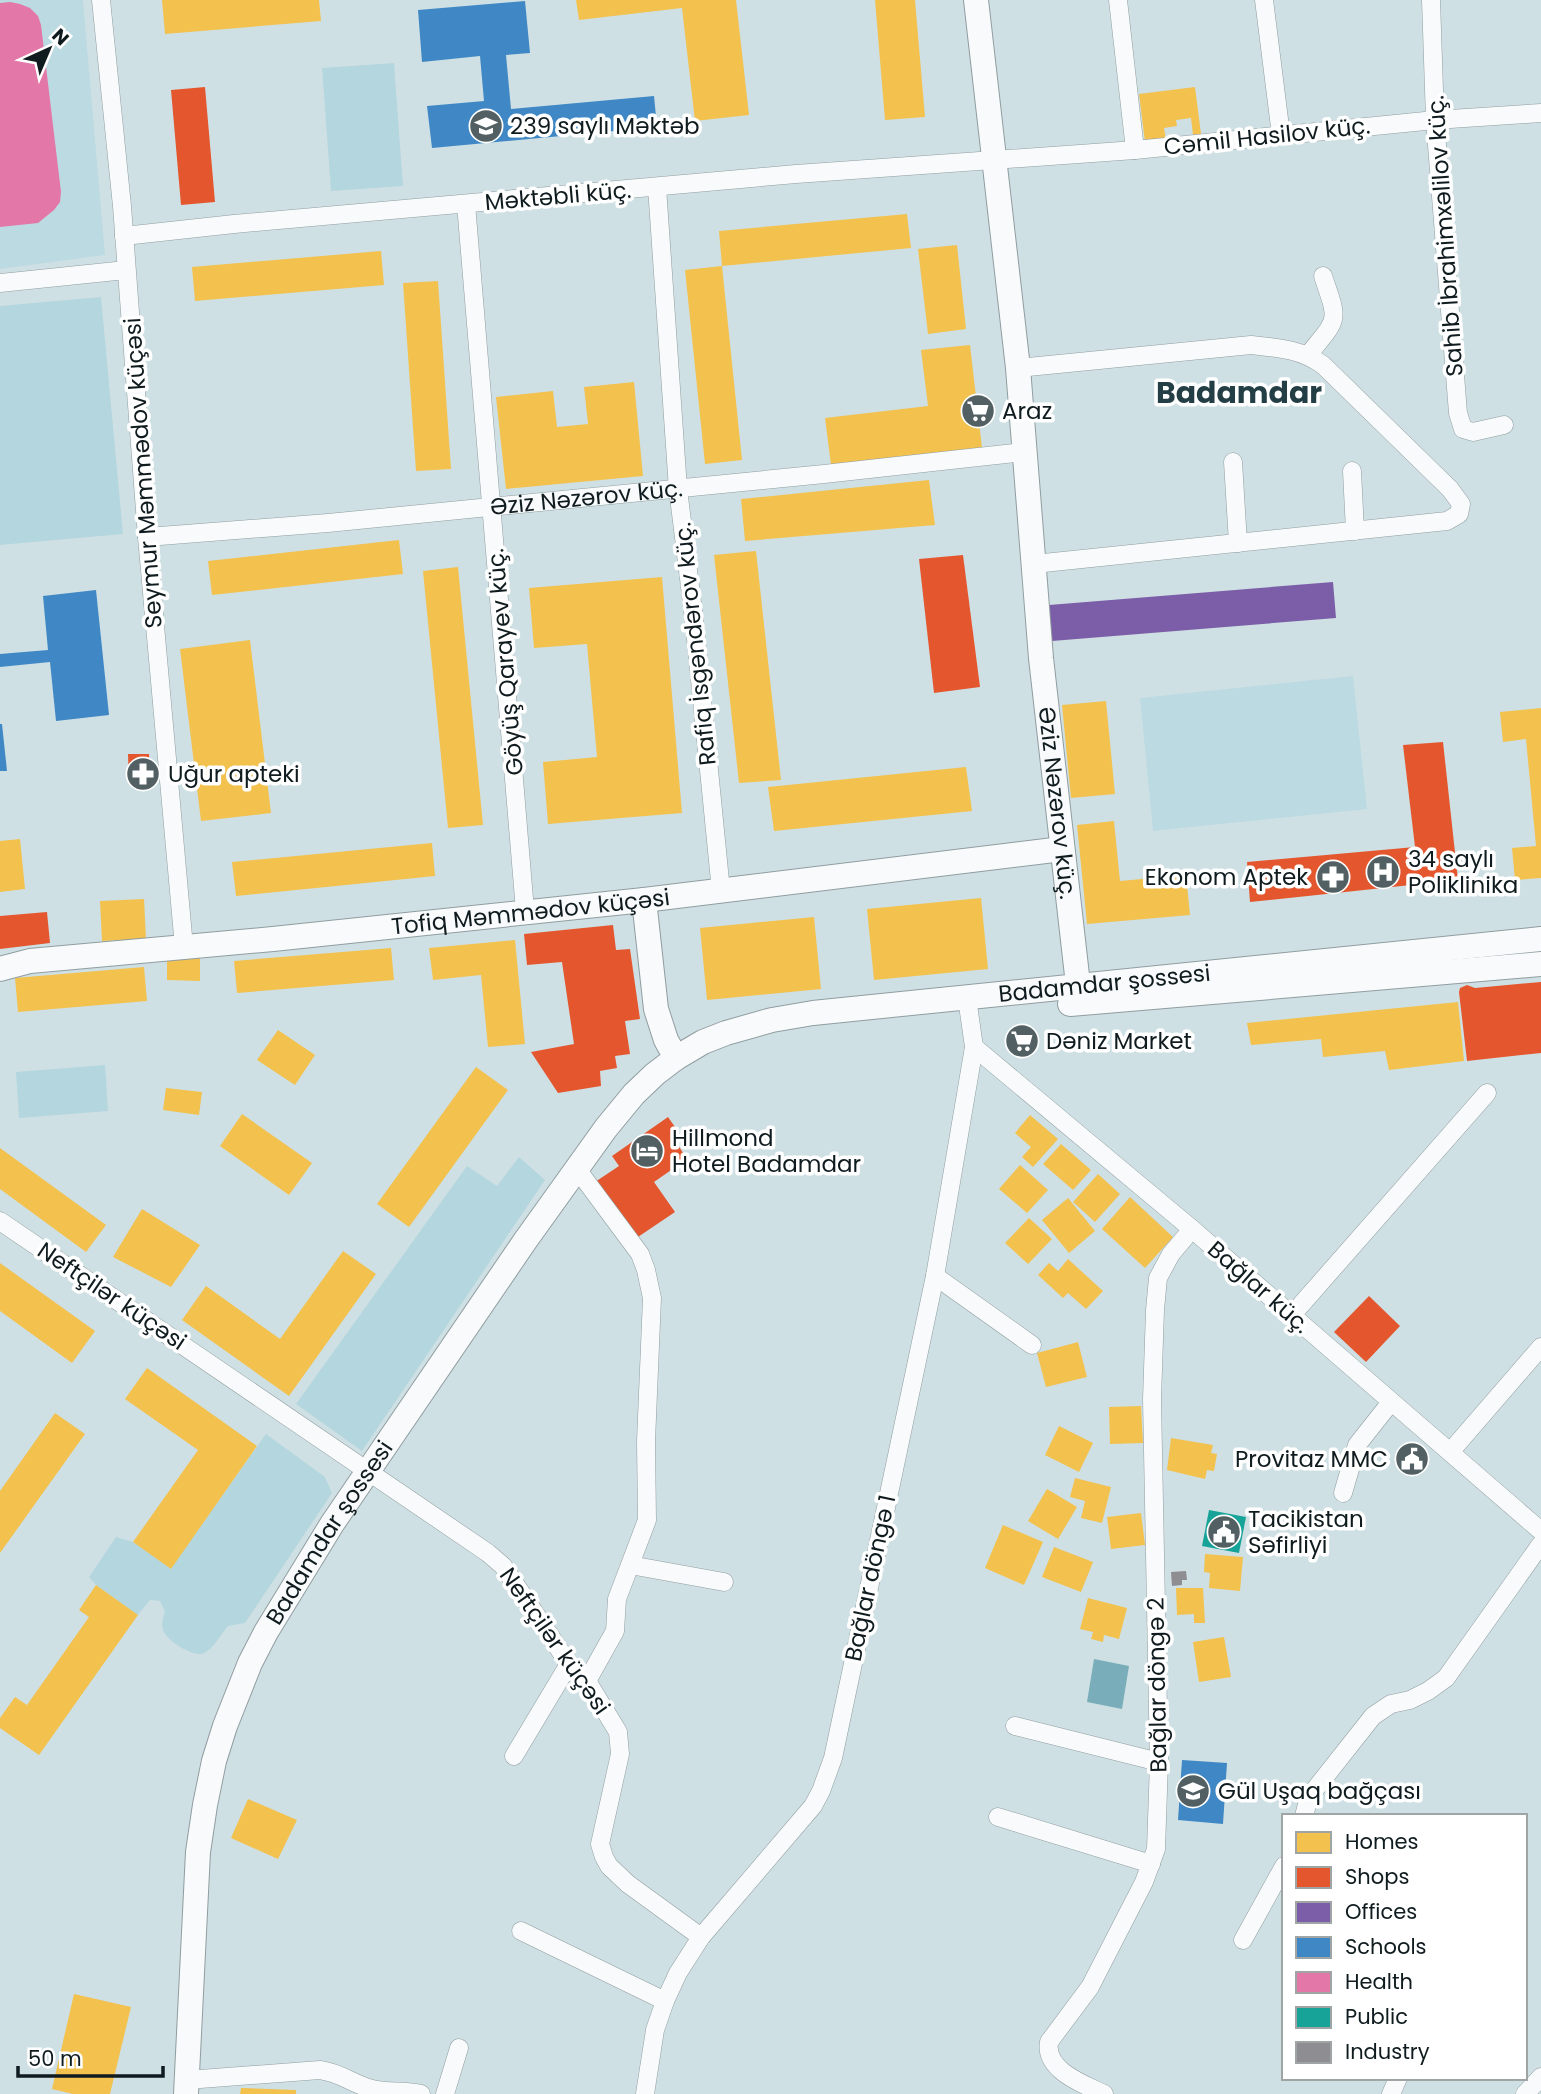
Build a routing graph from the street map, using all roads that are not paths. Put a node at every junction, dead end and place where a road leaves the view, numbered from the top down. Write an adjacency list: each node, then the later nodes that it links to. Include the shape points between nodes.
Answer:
1 (101, 0): 13 (street, Seymur Məmmədov küçəsi)
2 (976, 0): 10 (main road, Əziz Nəzərov küç.)
3 (1118, 0): 9 (street)
4 (1264, 0): 8 (street)
5 (1431, 0): 7 (street, Sahib İbrahimxəlilov küç.)
6 (1541, 113): 7 (street, Cəmil Hasilov küç.)
7 (1435, 120): 8 (street, Cəmil Hasilov küç.); 19 (street, Sahib İbrahimxəlilov küç., via 1458,413 1463,429 1473,432)
8 (1281, 135): 9 (street, Cəmil Hasilov küç.)
9 (1135, 150): 10 (street, Cəmil Hasilov küç.)
10 (994, 159): 11 (street, Məktəbli küç.); 18 (main road, Əziz Nəzərov küç.)
11 (657, 187): 12 (street, Məktəbli küç.); 23 (street, Rafiq İsgəndərov küç.)
12 (466, 204): 13 (street, Məktəbli küç.); 24 (street, Göyüş Qarayev küç.)
13 (124, 236): 14 (street, Seymur Məmmədov küçəsi)
14 (126, 270): 16 (street); 26 (street, Seymur Məmmədov küçəsi)
15 (1322, 276): 17 (street, via 1334,322)
16 (0, 283)
17 (1308, 355): 18 (street, via 1251,345); 25 (street, via 1324,365 1461,504 1459,514 1447,522)
18 (1018, 368): 20 (main road, Əziz Nəzərov küç.)
19 (1504, 425)
20 (1024, 452): 23 (street, Əziz Nəzərov küç.); 28 (main road, Əziz Nəzərov küç.)
21 (1233, 462): 27 (street)
22 (1352, 471): 25 (street)
23 (678, 489): 24 (street, Əziz Nəzərov küç.); 30 (street, Rafiq İsgəndərov küç.)
24 (492, 506): 26 (street, Əziz Nəzərov küç.); 32 (street, Göyüş Qarayev küç.)
25 (1355, 531): 27 (street)
26 (147, 537): 34 (street, Seymur Məmmədov küçəsi)
27 (1238, 543): 28 (street)
28 (1034, 564): 29 (main road, Əziz Nəzərov küç.)
29 (1062, 849): 30 (main road, Tofiq Məmmədov küçəsi); 37 (main road, Əziz Nəzərov küç.)
30 (721, 891): 31 (main road, Tofiq Məmmədov küçəsi)
31 (644, 900): 32 (main road, Tofiq Məmmədov küçəsi); 40 (main road, via 656,1009)
32 (525, 911): 34 (main road, Tofiq Məmmədov küçəsi)
33 (1541, 939): 37 (main road, Badamdar şossesi)
34 (184, 947): 36 (main road, Tofiq Məmmədov küçəsi, via 30,961)
35 (1541, 964): 37 (main road, Badamdar şossesi)
36 (0, 969)
37 (1080, 995): 38 (main road, Badamdar şossesi)
38 (968, 1005): 39 (street, Bağlar döngə 1); 40 (main road, Badamdar şossesi, via 771,1031)
39 (974, 1047): 44 (street, Bağlar küç.); 45 (street, Bağlar döngə 1)
40 (676, 1058): 42 (main road, Badamdar şossesi, via 634,1094)
41 (1487, 1093): 46 (street)
42 (577, 1169): 51 (main road, Badamdar şossesi); 55 (street, via 640,1254 652,1298 647,1520)
43 (0, 1221): 51 (street, Neftçilər küçəsi)
44 (1192, 1229): 46 (street, Bağlar küç.); 61 (street, Bağlar döngə 2, via 1158,1278 1155,1310 1152,1399)
45 (935, 1276): 47 (street); 67 (street, Bağlar döngə 1, via 833,1758 813,1806)
46 (1292, 1315): 49 (street, Bağlar küç.)
47 (1032, 1345)
48 (1541, 1347): 50 (street)
49 (1391, 1402): 50 (street, Bağlar küç.); 52 (street, via 1357,1445)
50 (1451, 1451): 53 (street, Bağlar küç.)
51 (369, 1472): 57 (street, Neftçilər küçəsi, via 503,1566); 72 (main road, Badamdar şossesi, via 266,1632 238,1692 214,1761 198,1852)
52 (1343, 1493)
53 (1541, 1531)
54 (1541, 1544): 62 (street, via 1446,1678 1373,1716 1309,1797)
55 (630, 1565): 56 (street); 58 (street, via 617,1599 615,1632)
56 (724, 1582)
57 (569, 1664): 58 (street, Neftçilər küçəsi); 60 (street)
58 (587, 1681): 67 (street, Neftçilər küçəsi, via 618,1732 620,1754 600,1844 604,1857 628,1884)
59 (1015, 1726): 61 (street)
60 (514, 1756)
61 (1159, 1762): 64 (street, Bağlar döngə 2, via 1156,1849)
62 (1305, 1814)
63 (998, 1817): 64 (street)
64 (1151, 1864): 73 (street, Bağlar döngə 2, via 1090,1987 1049,2042 1056,2066)
65 (1282, 1870): 68 (street)
66 (521, 1931): 69 (street)
67 (701, 1937): 69 (street, Bağlar döngə 1)
68 (1243, 1940)
69 (665, 2001): 76 (street, Bağlar döngə 1, via 655,2030)
70 (459, 2048): 75 (street)
71 (1541, 2077): 78 (street)
72 (187, 2087): 74 (street, via 320,2070 373,2089)
73 (1078, 2089): 77 (street, Bağlar döngə 2)
74 (421, 2094)
75 (445, 2094)
76 (645, 2094)
77 (1104, 2094)
78 (1525, 2094)

